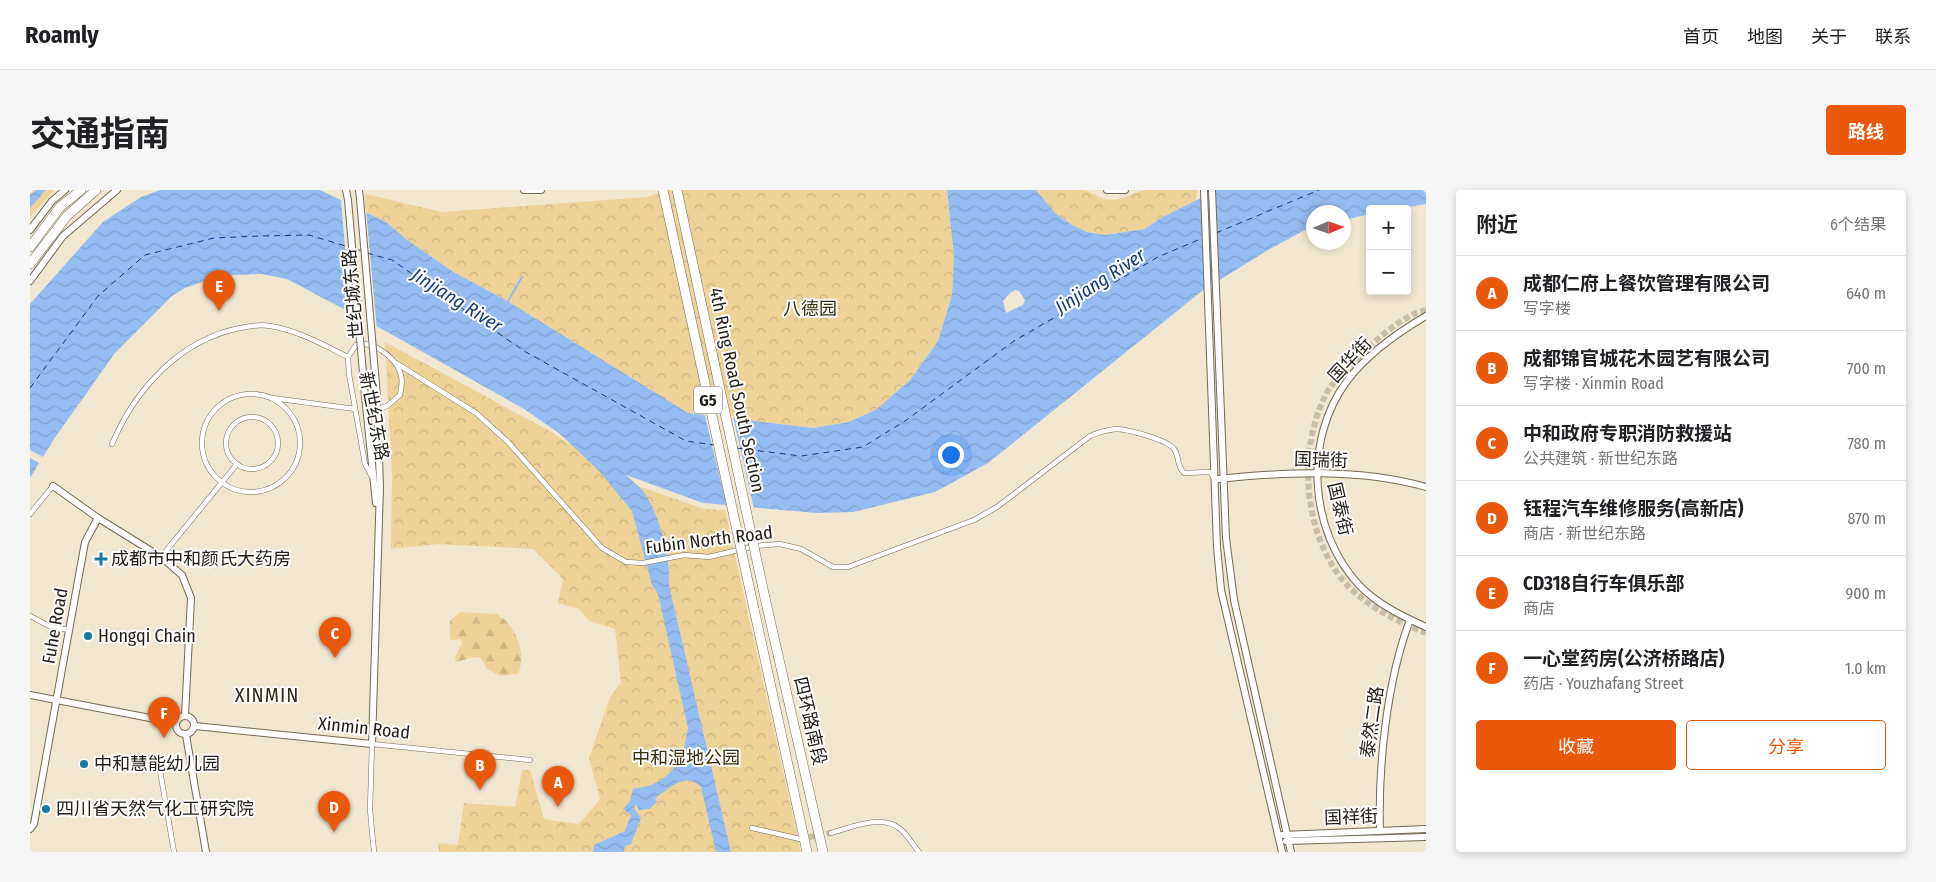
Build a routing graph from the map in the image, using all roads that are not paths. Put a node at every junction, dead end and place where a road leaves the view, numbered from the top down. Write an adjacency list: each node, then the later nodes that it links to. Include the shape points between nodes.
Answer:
1 (65, 190): 15 (street, via 52,201)
2 (81, 190): 16 (highway, via 60,207)
3 (96, 190): 17 (highway, via 67,216)
4 (117, 190): 18 (street, via 63,236)
5 (346, 190): 22 (street, 世纪城东路, bridge)
6 (359, 190): 23 (street, 世纪城东路, bridge)
7 (524, 190): 8 (street)
8 (541, 190)
9 (663, 190): 41 (highway, 4th Ring Road South Section / G5, bridge)
10 (677, 190): 40 (highway, 4th Ring Road South Section / G5, bridge)
11 (1107, 190): 12 (street)
12 (1125, 190)
13 (1204, 190): 32 (street)
14 (1212, 190): 31 (street)
15 (30, 230)
16 (30, 247)
17 (30, 264)
18 (30, 280)
19 (1426, 316): 29 (street, 国华街, via 1397,334 1348,380 1325,422)
20 (348, 357): 21 (street, Fubin North Road, via 356,345 364,343 377,348); 25 (street, 新世纪东路); 27 (street, via 313,340 269,325 231,330 199,341 183,351 143,392 130,408)
21 (396, 363): 26 (street, via 401,376 400,395); 32 (street, Fubin North Road, via 482,419 508,442 602,548 626,562 643,563 692,554 710,557 755,546 780,544 801,549 833,567 848,567 974,520 997,508 1090,436 1102,431 1118,429 1166,442 1174,449 1178,468 1184,472 1210,472)
22 (364, 396): 30 (street, 新世纪东路)
23 (377, 396): 26 (street, 新世纪东路)
24 (270, 397): 25 (street); 33 (street, via 238,395 223,402 211,414 204,429 202,446 206,462); 33 (street, via 284,406 299,432 300,448 296,463 275,486 260,491 245,491)
25 (355, 409): 30 (street, 新世纪东路, via 365,464)
26 (378, 409): 38 (street, 新世纪东路)
27 (112, 444)
28 (237, 464): 28 (street, via 253,469 262,467 275,455 278,438 269,423 245,418 232,427 226,442); 33 (street)
29 (1316, 473): 31 (street, 国瑞街); 35 (street, 国瑞街); 43 (street, 国泰街, via 1326,531 1334,551 1359,585)
30 (374, 479): 38 (street, 新世纪东路)
31 (1223, 479): 32 (street, 国瑞街); 62 (street, via 1234,600)
32 (1214, 480): 61 (street, via 1221,590)
33 (223, 482): 39 (street)
34 (52, 486): 36 (street); 37 (street)
35 (1426, 486)
36 (30, 514)
37 (98, 518): 39 (street); 45 (street, Fuhe Road, via 85,542)
38 (378, 520): 52 (street, 新世纪东路)
39 (161, 557): 48 (street, via 182,575 191,598)
40 (766, 598): 68 (highway, 四环路南段 / G5)
41 (754, 609): 67 (highway, 四环路南段 / G5)
42 (30, 616): 45 (street, via 51,627)
43 (1410, 620): 44 (street, 国泰街); 58 (street, 泰然二路, via 1397,653 1380,771)
44 (1426, 627)
45 (70, 630): 47 (street, Fuhe Road)
46 (30, 695): 47 (street)
47 (58, 700): 49 (street); 56 (street, Fuhe Road, via 34,824)
48 (185, 716): 49 (street); 50 (street, via 193,720)
49 (176, 722): 51 (street, via 178,731)
50 (195, 726): 51 (street); 52 (street, Xinmin Road)
51 (186, 735): 65 (street)
52 (372, 744): 54 (street, Xinmin Road); 66 (street, 新世纪东路, via 370,810)
53 (158, 759): 64 (street)
54 (530, 760)
55 (752, 828): 63 (street)
56 (30, 829)
57 (1426, 829): 58 (street, 国祥街)
58 (1380, 831): 62 (street, 国祥街)
59 (831, 833): 69 (street, via 887,823 899,828)
60 (1426, 837): 62 (street, 国祥街)
61 (1279, 838): 62 (street, 国祥街); 70 (street)
62 (1286, 838): 71 (street)
63 (800, 839)
64 (174, 852)
65 (206, 852)
66 (374, 852)
67 (807, 852)
68 (823, 852)
69 (919, 852)
70 (1282, 852)
71 (1290, 852)

